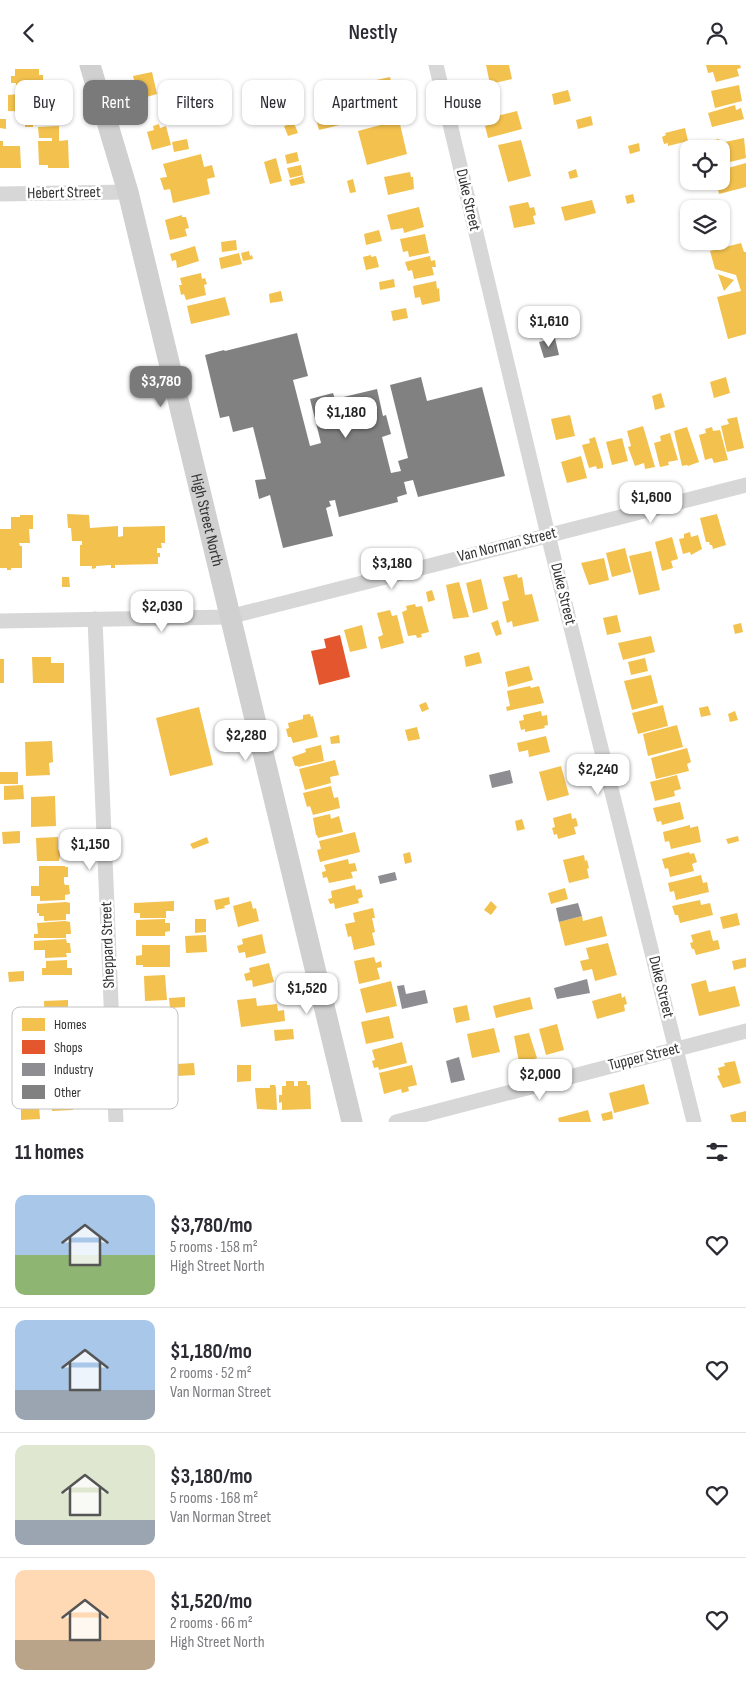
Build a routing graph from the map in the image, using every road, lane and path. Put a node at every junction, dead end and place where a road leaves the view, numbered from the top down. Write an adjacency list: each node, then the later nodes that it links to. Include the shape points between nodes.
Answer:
1 (90, 65): 3 (main road, High Street North)
2 (436, 65): 6 (street, Duke Street)
3 (128, 192): 4 (street, Hebert Street); 7 (main road, High Street North)
4 (0, 194)
5 (746, 485): 6 (street, Van Norman Street)
6 (548, 535): 7 (street, Van Norman Street); 12 (street, Duke Street)
7 (229, 617): 8 (street, Van Norman Street); 15 (main road, High Street North)
8 (94, 619): 9 (street, Van Norman Street); 10 (street, Sheppard Street)
9 (0, 621)
10 (111, 1007)
11 (746, 1031): 12 (street, Tupper Street)
12 (677, 1049): 16 (street, Tupper Street); 17 (street, Duke Street)
13 (115, 1109): 14 (street, Sheppard Street)
14 (116, 1122)
15 (352, 1122)
16 (396, 1122)
17 (694, 1122)

